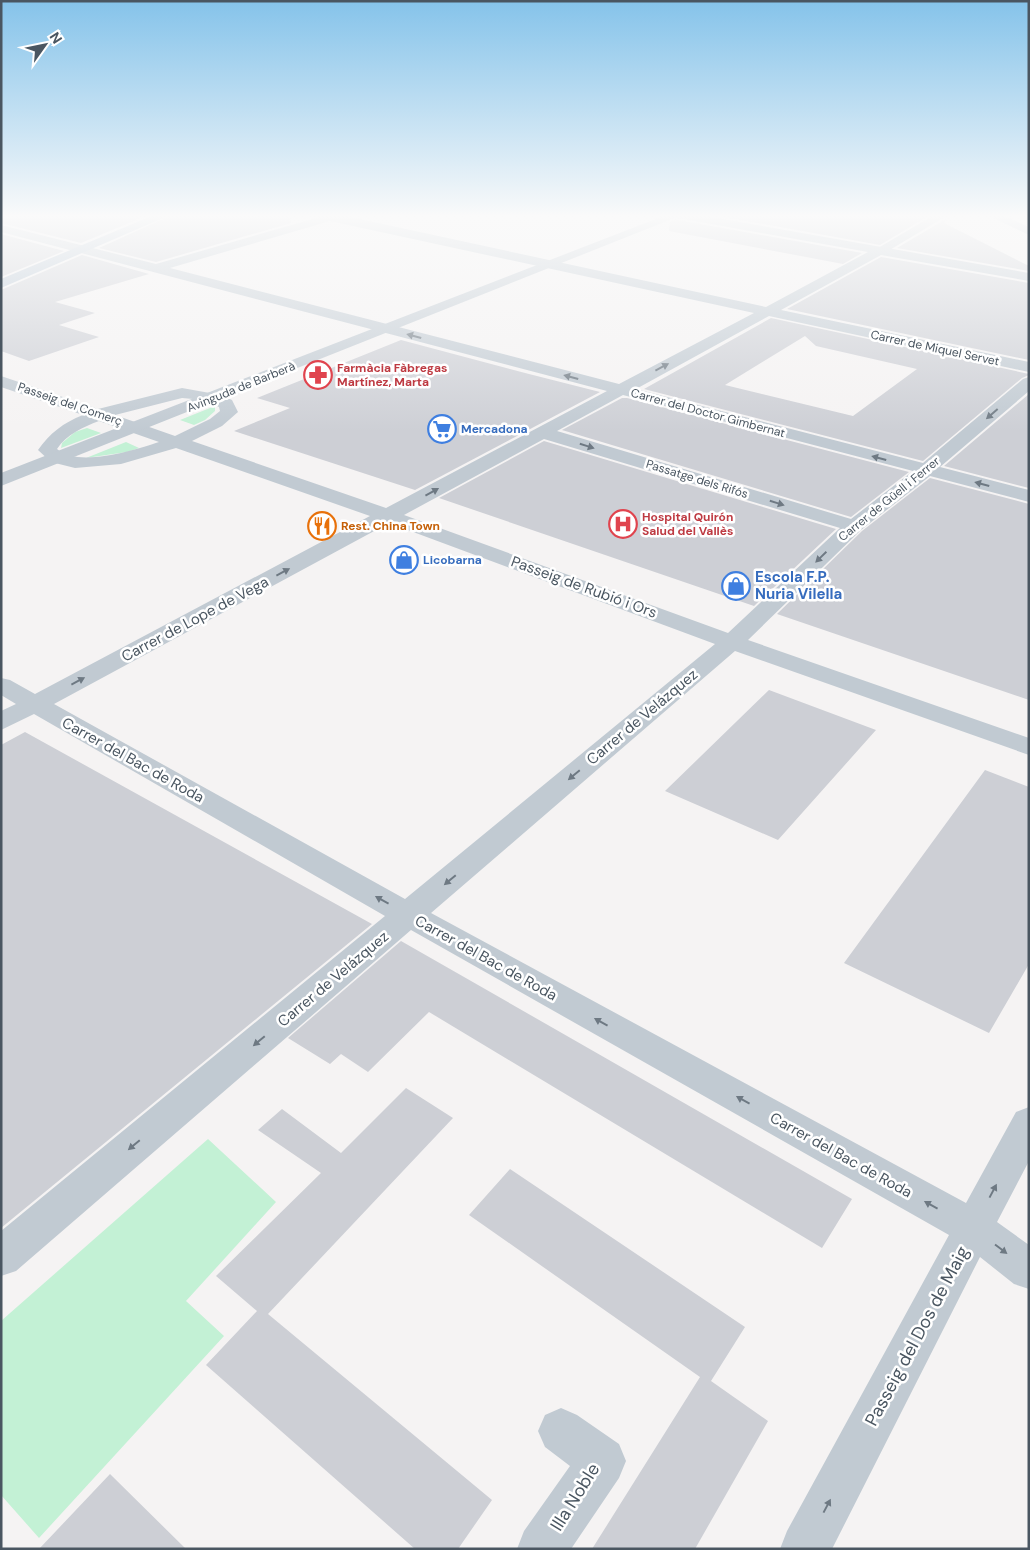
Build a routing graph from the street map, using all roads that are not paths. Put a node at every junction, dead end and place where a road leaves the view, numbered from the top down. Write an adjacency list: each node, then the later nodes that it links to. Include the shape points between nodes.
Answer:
1 (226, 287): 6 (street, Carrer del Doctor Gimbernat)
2 (494, 287): 6 (street, Avinguda de Barberà)
3 (649, 287): 5 (street, Carrer de Miquel Servet)
4 (811, 287): 5 (street, Carrer de Lope de Vega)
5 (765, 312): 7 (street, Carrer de Miquel Servet); 10 (street, Carrer de Lope de Vega, one-way to 5)
6 (386, 329): 10 (street, Carrer del Doctor Gimbernat, one-way to 6); 11 (street, Avinguda de Barberà)
7 (1029, 367)
8 (1, 380): 12 (street, Passeig del Comerç)
9 (1029, 382): 17 (street, Carrer de Güell i Ferrer, one-way to 17)
10 (619, 390): 14 (street, Carrer de Lope de Vega); 17 (street, Carrer del Doctor Gimbernat, one-way to 10)
11 (215, 397): 12 (street, via 164,395); 13 (street, Avinguda de Barberà); 15 (street, via 226,404 228,412 221,420)
12 (102, 414): 13 (street, Passeig del Comerç); 16 (street, via 60,433 49,442 47,450)
13 (139, 427): 15 (street, Passeig de Rubió i Ors); 16 (street, Avinguda de Barberà)
14 (540, 432): 20 (street, Carrer de Lope de Vega, one-way to 14); 21 (street, Passatge dels Rifós, one-way to 21)
15 (176, 441): 16 (street, via 109,462 76,464); 20 (street, Passeig de Rubió i Ors)
16 (58, 459): 18 (street, Avinguda de Barberà)
17 (926, 470): 19 (street, Carrer del Doctor Gimbernat, one-way to 17); 21 (street, Carrer de Güell i Ferrer)
18 (1, 480)
19 (1029, 496)
20 (389, 516): 22 (street, Passeig de Rubió i Ors); 24 (street, Carrer de Lope de Vega, one-way to 20)
21 (854, 526): 22 (street, Carrer de Güell i Ferrer, one-way to 22)
22 (732, 642): 26 (street, Passeig de Rubió i Ors); 27 (street, Carrer de Velázquez, one-way to 27)
23 (1, 686): 24 (street, Carrer del Bac de Roda)
24 (34, 704): 25 (street, Carrer de Lope de Vega); 27 (street, Carrer del Bac de Roda, one-way to 24)
25 (1, 722)
26 (1029, 747)
27 (409, 915): 29 (street, Carrer del Bac de Roda, one-way to 27); 30 (street, Carrer de Velázquez, one-way to 30)
28 (1029, 1123): 29 (street, Passeig del Dos de Maig, one-way to 28)
29 (973, 1228): 31 (street, Carrer del Bac de Roda, one-way to 31); 34 (street, Passeig del Dos de Maig, one-way to 29)
30 (1, 1257)
31 (1029, 1270)
32 (561, 1431): 33 (street, Illa Noble, via 602,1461)
33 (542, 1549)
34 (805, 1549)

